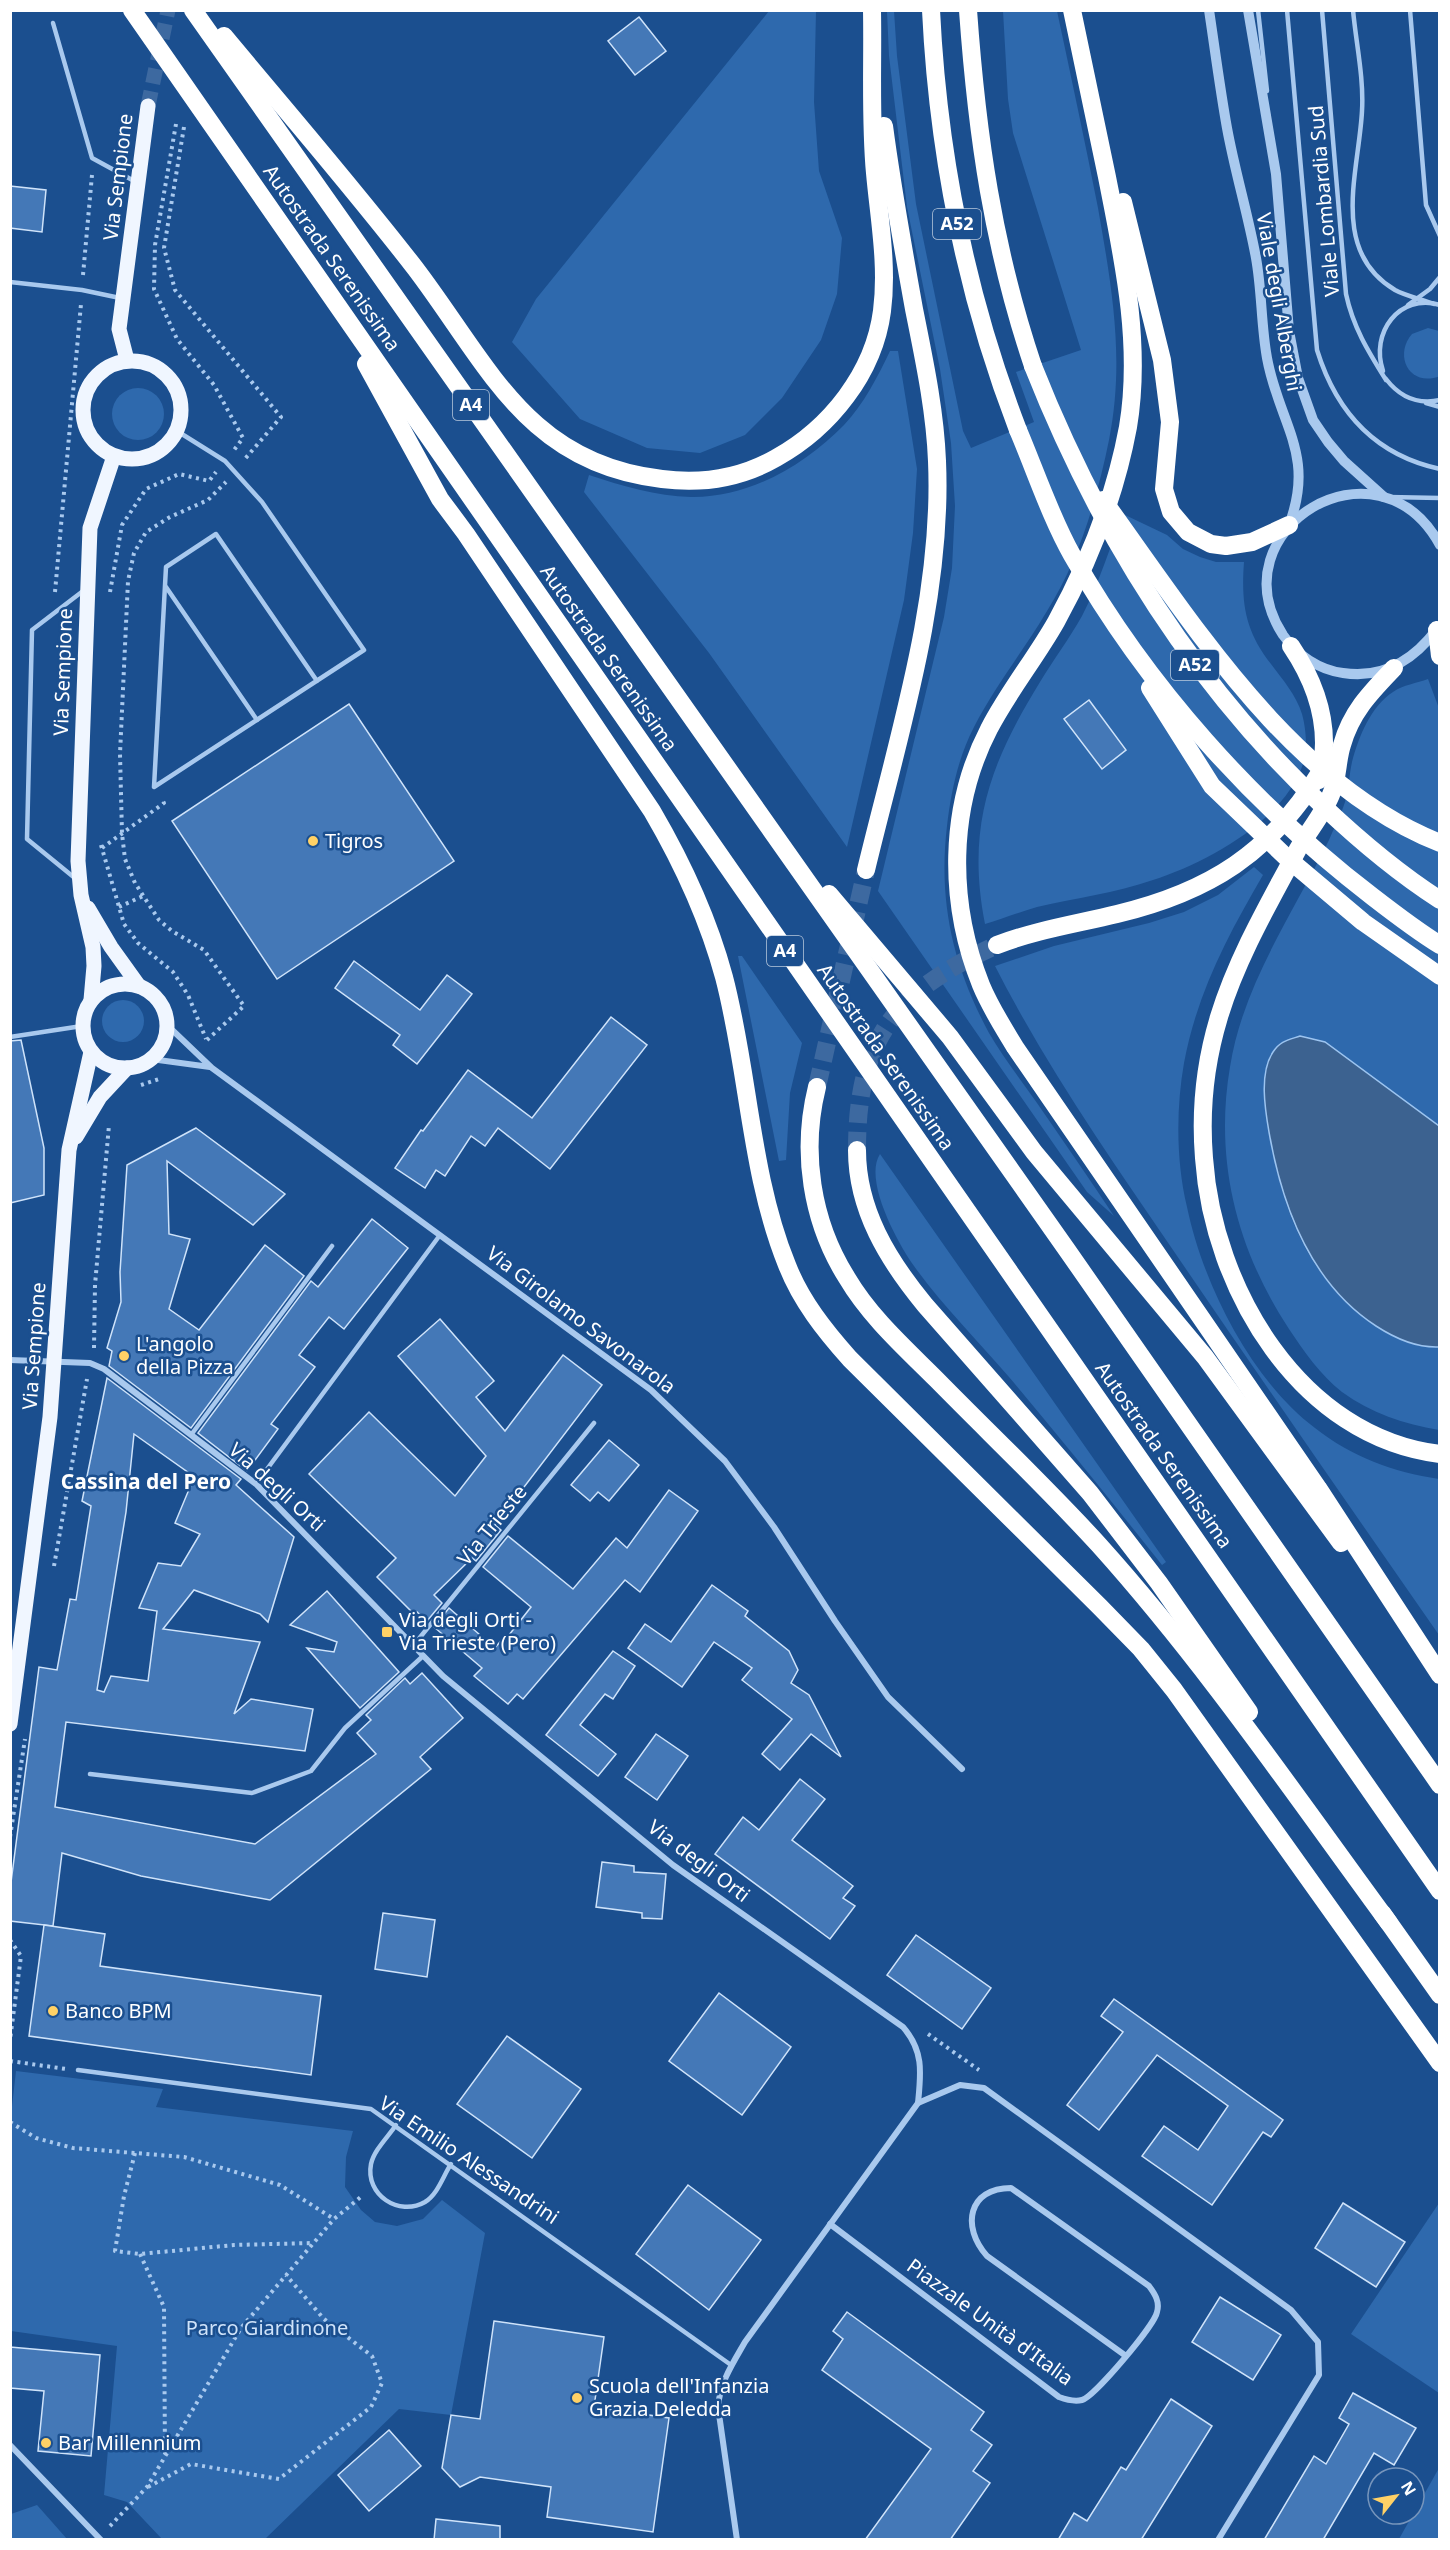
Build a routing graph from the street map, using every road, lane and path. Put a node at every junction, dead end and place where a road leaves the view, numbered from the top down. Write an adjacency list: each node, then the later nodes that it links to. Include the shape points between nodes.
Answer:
1 (132, 10): 23 (highway, Autostrada Serenissima / A4)
2 (193, 10): 56 (highway, Autostrada Serenissima / A4)
3 (204, 10): 4 (highway, via 415,268 500,387 530,420 554,441 600,466 644,477 688,481 750,470 805,441 843,402 871,351 882,311 883,284 874,170)
4 (872, 10): 60 (highway, via 893,198 928,381 938,493 926,616)
5 (931, 10): 47 (highway, A52, bridge, via 939,105 957,225 986,340 1018,430 1071,553)
6 (968, 10): 36 (highway, A52, bridge, via 978,120 996,235 1033,366)
7 (1072, 10): 16 (highway)
8 (1209, 10): 41 (street, Viale degli Alberghi, via 1227,127 1256,258 1273,388 1289,427 1299,467 1300,488)
9 (1248, 10): 19 (street, Viale degli Alberghi)
10 (1258, 10): 19 (lane)
11 (1287, 10): 38 (lane, via 1317,350 1324,373 1342,405 1375,438 1398,455)
12 (1322, 10): 31 (lane, Viale Lombardia Sud, via 1346,294 1360,338)
13 (1353, 10): 27 (lane, Viale Lombardia Sud, via 1362,110 1353,181 1358,245 1375,273 1396,291)
14 (1410, 10): 21 (lane, via 1426,204)
15 (53, 23): 18 (lane)
16 (1084, 65): 41 (highway, via 1135,243 1162,360 1170,422 1164,489 1171,512 1188,532 1211,544 1226,546 1252,542); 95 (highway, via 1128,297 1132,386 1128,424 1112,498 1094,545 1055,622 988,730 977,757 960,818 957,888 961,921 981,985 1015,1047 1318,1488)
17 (148, 106): 20 (main road, Via Sempione)
18 (94, 159): 20 (lane); 25 (path)
19 (1276, 174): 39 (street, Viale degli Alberghi, via 1291,343 1306,403 1313,420 1344,461)
20 (139, 183): 26 (main road, Via Sempione)
21 (1440, 237)
22 (1440, 277): 27 (lane)
23 (320, 281): 102 (highway, Autostrada Serenissima / A4); 109 (highway, A4, via 440,499 652,811 677,854 713,939 725,980 762,1184 774,1230 804,1299 850,1359 1141,1649)
24 (10, 282): 25 (lane)
25 (82, 290): 26 (lane); 46 (path)
26 (123, 298): 30 (main road, Via Sempione, via 119,329)
27 (1418, 298): 28 (lane, Viale Lombardia Sud); 29 (lane)
28 (1437, 305): 29 (lane, via 1415,305)
29 (1401, 311): 31 (lane, via 1389,321 1378,349)
30 (127, 360): 35 (main road, via 156,366 177,387 181,417); 37 (main road, via 100,371 88,389 83,410 92,437)
31 (1386, 380): 32 (lane, via 1397,392)
32 (1415, 400): 33 (lane); 34 (lane)
33 (1440, 400)
34 (1440, 407)
35 (177, 431): 37 (main road, via 169,443 150,455 129,459); 52 (lane, via 225,461 262,502 364,650)
36 (1069, 453): 57 (highway, bridge, via 1224,666 1282,732 1351,792 1390,819); 63 (highway, A52, bridge, via 1146,595 1223,700 1300,785 1342,824)
37 (114, 456): 44 (main road, Via Sempione, via 90,528)
38 (1440, 469)
39 (1384, 497): 40 (lane); 41 (street, via 1352,493 1335,496 1318,503); 42 (street, via 1404,506)
40 (1440, 498)
41 (1289, 525): 49 (street, via 1275,549 1268,576 1274,617)
42 (1436, 535): 43 (street)
43 (1440, 545)
44 (87, 587): 46 (lane); 61 (main road, Via Sempione)
45 (166, 587): 52 (lane, via 166,567 216,534); 53 (lane); 55 (lane)
46 (54, 614): 61 (lane, via 32,630 27,839)
47 (1112, 621): 66 (highway, A52, bridge, via 1173,703 1263,801 1322,857); 67 (highway, bridge, via 1163,711 1212,786 1287,858 1363,922)
48 (1439, 627): 50 (highway); 51 (street, via 1419,651)
49 (1291, 646): 51 (street, via 1334,672 1364,675); 54 (highway, via 1315,688 1320,708 1324,748)
50 (1440, 656)
51 (1394, 668): 59 (highway, via 1352,717 1341,746 1332,792)
52 (317, 681): 53 (lane)
53 (257, 720): 55 (lane)
54 (1321, 771): 59 (highway); 65 (highway, via 1282,827 1257,849 1194,889 1146,907)
55 (154, 787): 58 (path, via 164,803)
56 (749, 798): 95 (highway, via 950,1037 1034,1152 1205,1357); 101 (highway, Autostrada Serenissima / A4)
57 (1440, 843)
58 (102, 848)
59 (1299, 848): 92 (highway, via 1231,982 1209,1055 1204,1088 1204,1158 1215,1222 1233,1276 1252,1315 1296,1378 1350,1425 1398,1446)
60 (866, 870)
61 (80, 888): 68 (main road, Via Sempione, via 111,947); 69 (main road, Via Sempione, via 93,947)
62 (143, 897): 64 (path)
63 (1440, 900)
64 (119, 907)
65 (997, 945)
66 (1440, 945)
67 (1440, 976)
68 (139, 986): 69 (main road, via 114,985); 70 (main road, via 159,1001)
69 (91, 1000): 71 (main road)
70 (167, 1025): 75 (street, Via Girolamo Savonarola); 76 (main road, via 160,1050)
71 (82, 1026): 72 (lane); 74 (main road)
72 (10, 1037)
73 (207, 1040): 75 (path)
74 (91, 1052): 78 (main road, via 114,1067); 83 (main road, Via Sempione)
75 (197, 1054): 79 (street, Via Girolamo Savonarola)
76 (151, 1059): 77 (street, Via Girolamo Savonarola); 78 (main road)
77 (192, 1063): 79 (street, Via Girolamo Savonarola); 81 (path, via 183,1077 159,1078)
78 (127, 1068): 83 (main road, Via Sempione, via 100,1097)
79 (212, 1068): 85 (street, Via Girolamo Savonarola)
80 (817, 1087): 103 (highway, via 810,1115 810,1173 822,1225 847,1279 878,1320 1141,1592 1195,1659)
81 (133, 1088)
82 (109, 1121): 89 (path, via 95,1285 96,1341)
83 (69, 1150): 88 (main road, Via Sempione)
84 (857, 1150): 103 (highway, via 868,1212 886,1253 925,1305 1064,1461 1159,1583)
85 (440, 1235): 93 (lane); 99 (street, Via Girolamo Savonarola, via 651,1390 725,1461 888,1697)
86 (332, 1245): 91 (lane)
87 (10, 1360): 88 (street, Via degli Orti)
88 (54, 1362): 89 (street, Via degli Orti); 98 (main road, Via Sempione)
89 (90, 1363): 91 (street, Via degli Orti, via 104,1369)
90 (594, 1423): 94 (lane, Via Trieste)
91 (191, 1435): 93 (street, Via degli Orti)
92 (1440, 1454)
93 (256, 1484): 94 (street, Via degli Orti)
94 (413, 1646): 96 (street, Via degli Orti)
95 (1425, 1655): 97 (highway)
96 (423, 1656): 100 (lane, via 345,1728 311,1771 252,1793); 106 (street, Via degli Orti, via 442,1676 673,1865)
97 (1440, 1675)
98 (10, 1724)
99 (962, 1769)
100 (90, 1774)
101 (1440, 1785)
102 (1440, 1891)
103 (1389, 1923): 105 (highway)
104 (10, 1940): 107 (path, via 21,1956)
105 (1440, 1995)
106 (903, 2027): 111 (path, via 917,2026 980,2071); 112 (street, Via degli Orti, via 912,2037 921,2060)
107 (10, 2040)
108 (10, 2061): 110 (path)
109 (1440, 2063)
110 (78, 2070): 114 (lane, Via Emilio Alessandrini, via 370,2109)
111 (984, 2088): 112 (street, via 960,2085); 130 (street, via 1291,2310 1318,2342 1319,2375)
112 (918, 2103): 119 (street)
113 (10, 2122): 115 (path, via 36,2138 73,2148)
114 (396, 2125): 116 (lane, Via Emilio Alessandrini); 117 (lane, via 371,2164)
115 (135, 2153): 118 (path, via 184,2157 280,2185); 121 (path, via 115,2251)
116 (451, 2164): 117 (lane, via 435,2192 415,2206 403,2208 392,2204); 124 (lane, Via Emilio Alessandrini)
117 (374, 2188): 118 (path)
118 (334, 2219): 120 (path)
119 (830, 2224): 123 (street, Piazzale Unità d'Italia, via 1059,2397 1084,2400); 124 (street)
120 (313, 2243): 121 (path, via 234,2245); 122 (path)
121 (140, 2254): 126 (path, via 164,2307)
122 (286, 2275): 126 (path, via 241,2328); 127 (path, via 324,2319 372,2356 382,2383 371,2407 279,2479 191,2464)
123 (1126, 2356): 123 (street, Piazzale Unità d'Italia, via 1154,2322 1158,2310 1149,2286 1011,2188 988,2193 977,2203 970,2219 978,2246)
124 (731, 2365): 129 (street, via 717,2407)
125 (10, 2445): 128 (street)
126 (165, 2457): 127 (path)
127 (147, 2487): 128 (path)
128 (100, 2538)
129 (737, 2540)
130 (1218, 2540)

